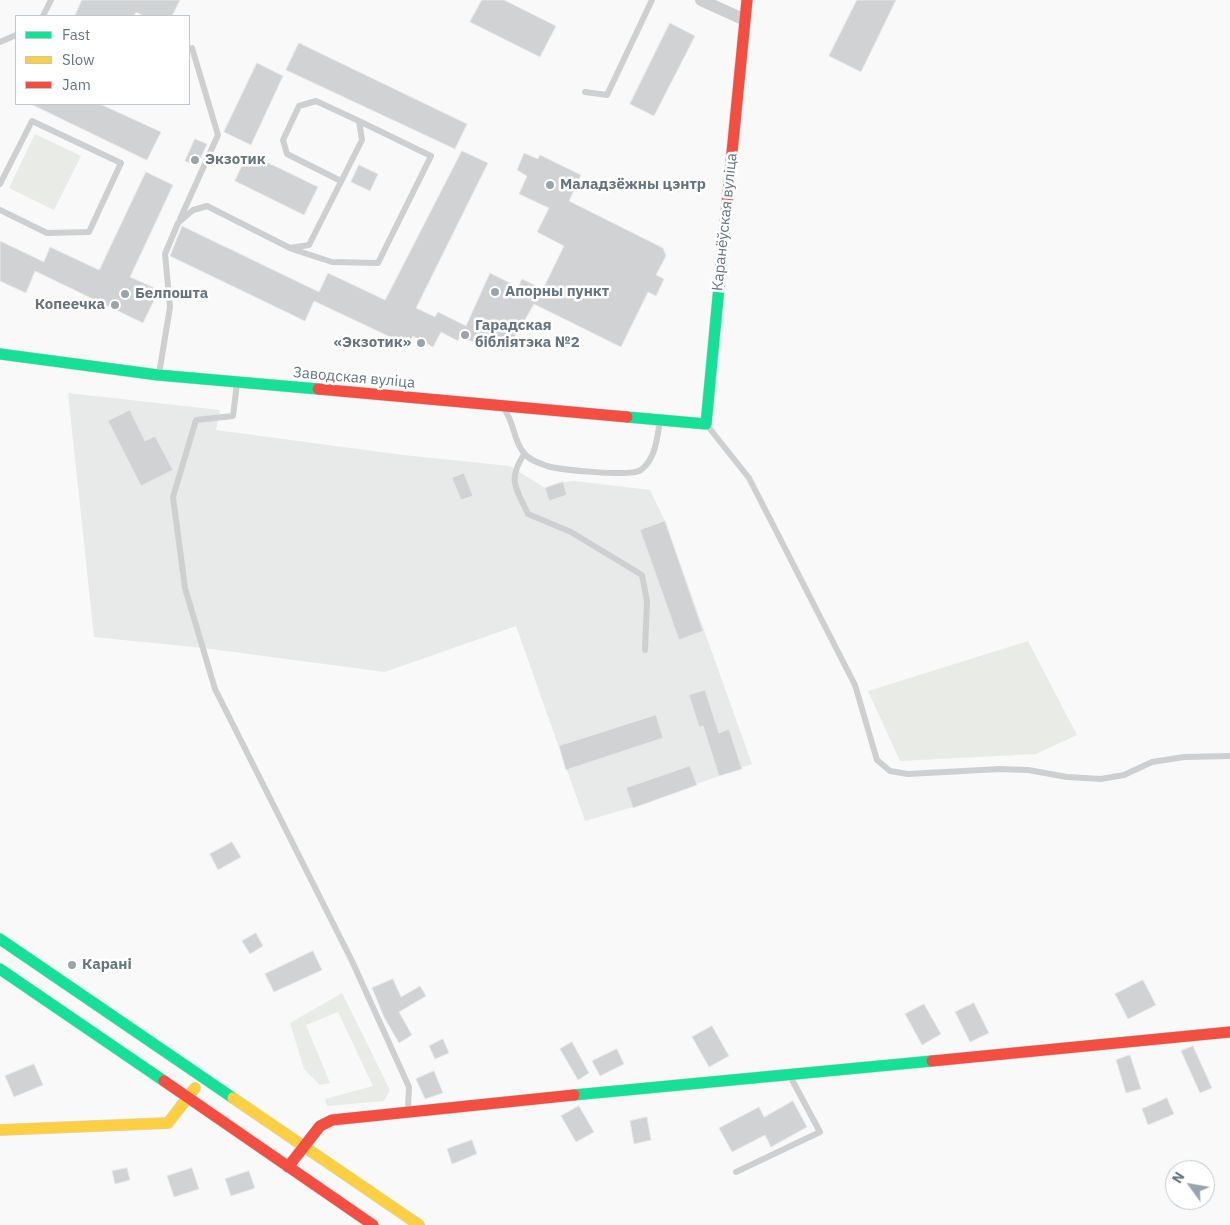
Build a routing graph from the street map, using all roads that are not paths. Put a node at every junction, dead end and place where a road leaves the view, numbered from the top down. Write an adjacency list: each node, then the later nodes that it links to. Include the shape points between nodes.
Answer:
1 (51, 0): 5 (lane)
2 (652, 0): 10 (lane, via 607,95)
3 (701, 0): 6 (street)
4 (747, 0): 6 (street, Каранёўская вуліца)
5 (44, 15)
6 (745, 20): 22 (street, Каранёўская вуліца)
7 (15, 35): 8 (lane)
8 (0, 42)
9 (192, 48): 15 (lane, via 218,135)
10 (585, 92)
11 (358, 120): 12 (lane, via 362,140); 12 (lane, via 316,101 299,106 283,140 287,154); 16 (lane, via 431,156 378,263 332,262)
12 (341, 181): 16 (lane, via 309,245)
13 (0, 184): 14 (lane, via 32,121 121,163 89,232 48,233)
14 (0, 210)
15 (178, 223): 16 (lane, via 193,210 208,206); 18 (lane, via 165,254 170,307)
16 (290, 248)
17 (0, 354): 18 (street, Заводская вуліца)
18 (158, 375): 19 (street, Заводская вуліца)
19 (237, 383): 20 (street, Заводская вуліца); 32 (lane, via 233,416 196,420 173,496 185,588 215,689 352,961 409,1087)
20 (502, 406): 21 (street, Заводская вуліца); 23 (lane, via 511,418 518,445)
21 (660, 420): 22 (street, Заводская вуліца); 23 (lane, via 656,447 639,471 626,474 549,466)
22 (706, 424): 25 (lane, via 749,478 855,685 877,760 890,771 908,774 1028,770 1101,779 1124,775 1152,762 1184,757)
23 (524, 454): 24 (lane, via 515,469 514,483 528,514 572,532 642,574 647,600)
24 (645, 650)
25 (1230, 756)
26 (0, 939): 30 (street)
27 (0, 969): 31 (street)
28 (1230, 1032): 29 (street)
29 (790, 1074): 32 (street); 36 (lane, via 820,1132)
30 (202, 1079): 31 (street); 34 (street)
31 (187, 1098): 33 (street, via 168,1123); 35 (street)
32 (408, 1112): 34 (street, via 332,1120 320,1126)
33 (0, 1130)
34 (303, 1148): 35 (street); 38 (street)
35 (288, 1167): 37 (street)
36 (736, 1172)
37 (373, 1225)
38 (418, 1225)

